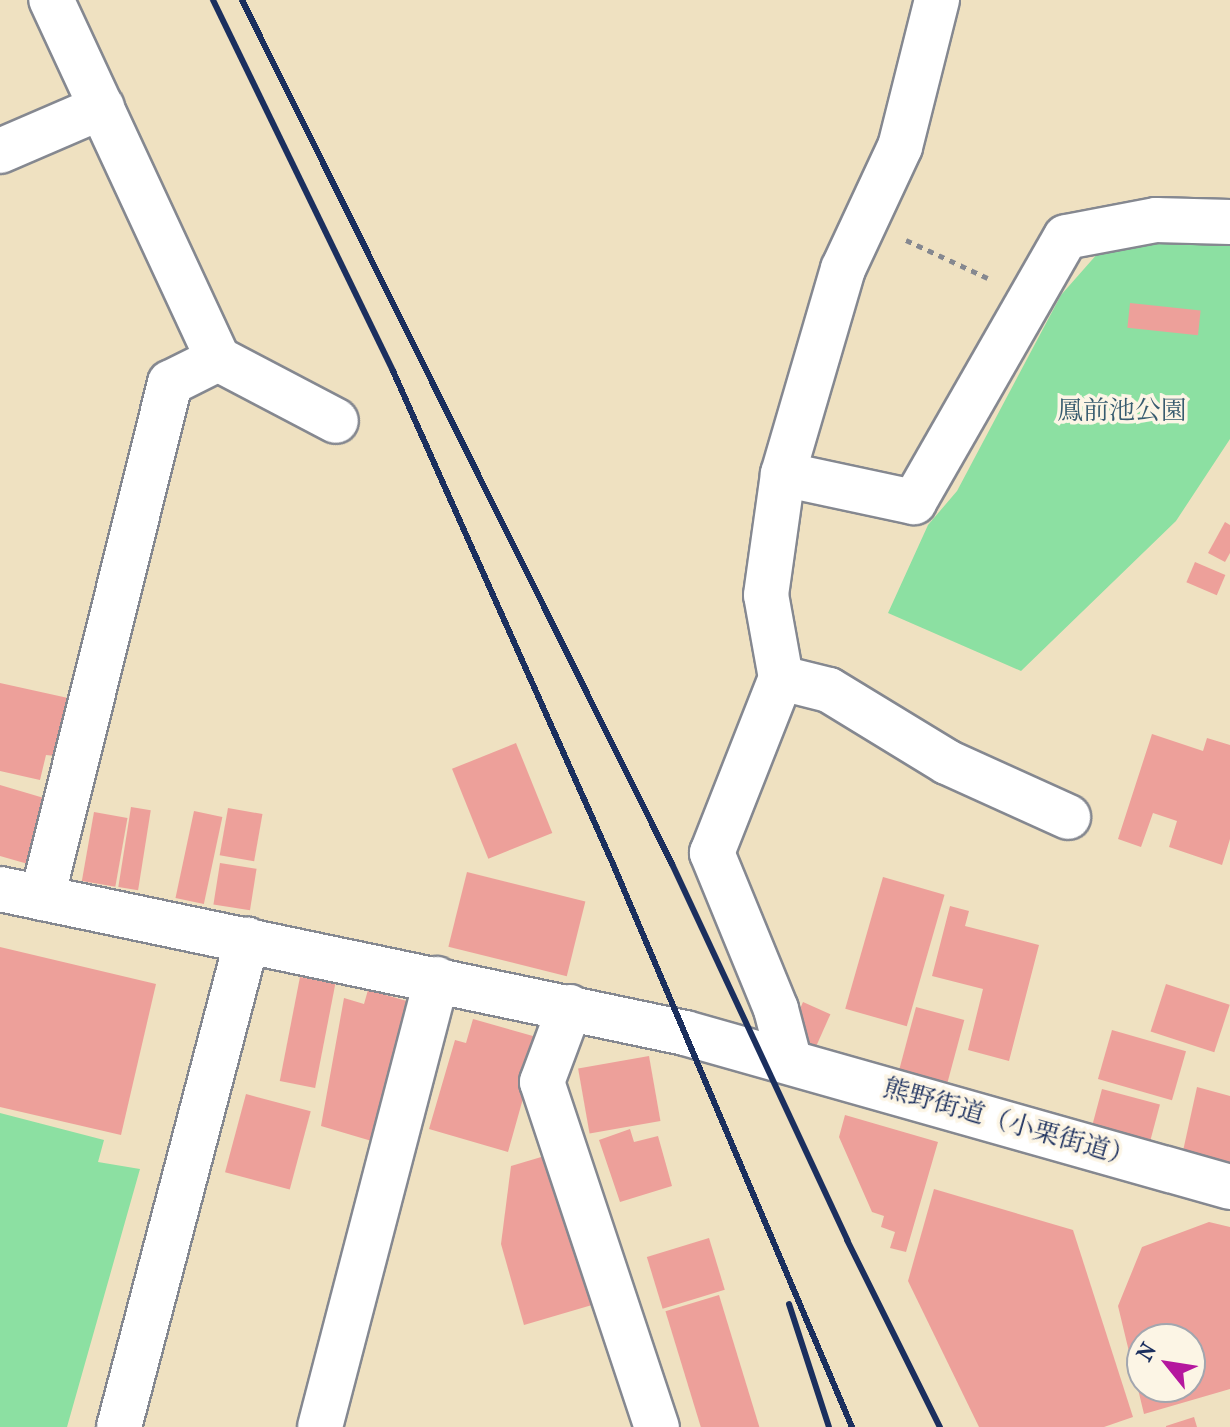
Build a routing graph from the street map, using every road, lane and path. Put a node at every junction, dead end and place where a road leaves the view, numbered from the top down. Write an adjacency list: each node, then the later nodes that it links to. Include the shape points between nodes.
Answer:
1 (51, 0): 3 (street)
2 (937, 0): 5 (street, via 900,147)
3 (102, 107): 4 (street); 8 (street)
4 (0, 151)
5 (866, 221): 7 (path); 10 (street, via 843,269)
6 (1230, 222): 7 (street, via 1156,220 1066,237)
7 (1031, 298): 10 (street, via 914,502)
8 (218, 359): 9 (street); 14 (street, via 170,383)
9 (336, 421)
10 (783, 474): 11 (street, via 766,595)
11 (781, 678): 12 (street, via 829,690 947,762); 18 (street, via 712,853 776,1009)
12 (1068, 817)
13 (0, 889): 14 (street)
14 (42, 898): 15 (street)
15 (247, 940): 16 (street); 20 (street)
16 (437, 979): 17 (street); 21 (street)
17 (570, 1007): 18 (street, 熊野街道（小栗街道）); 22 (street, via 542,1082)
18 (789, 1059): 19 (street, 熊野街道（小栗街道）)
19 (1230, 1187)
20 (119, 1427)
21 (320, 1427)
22 (657, 1427)

